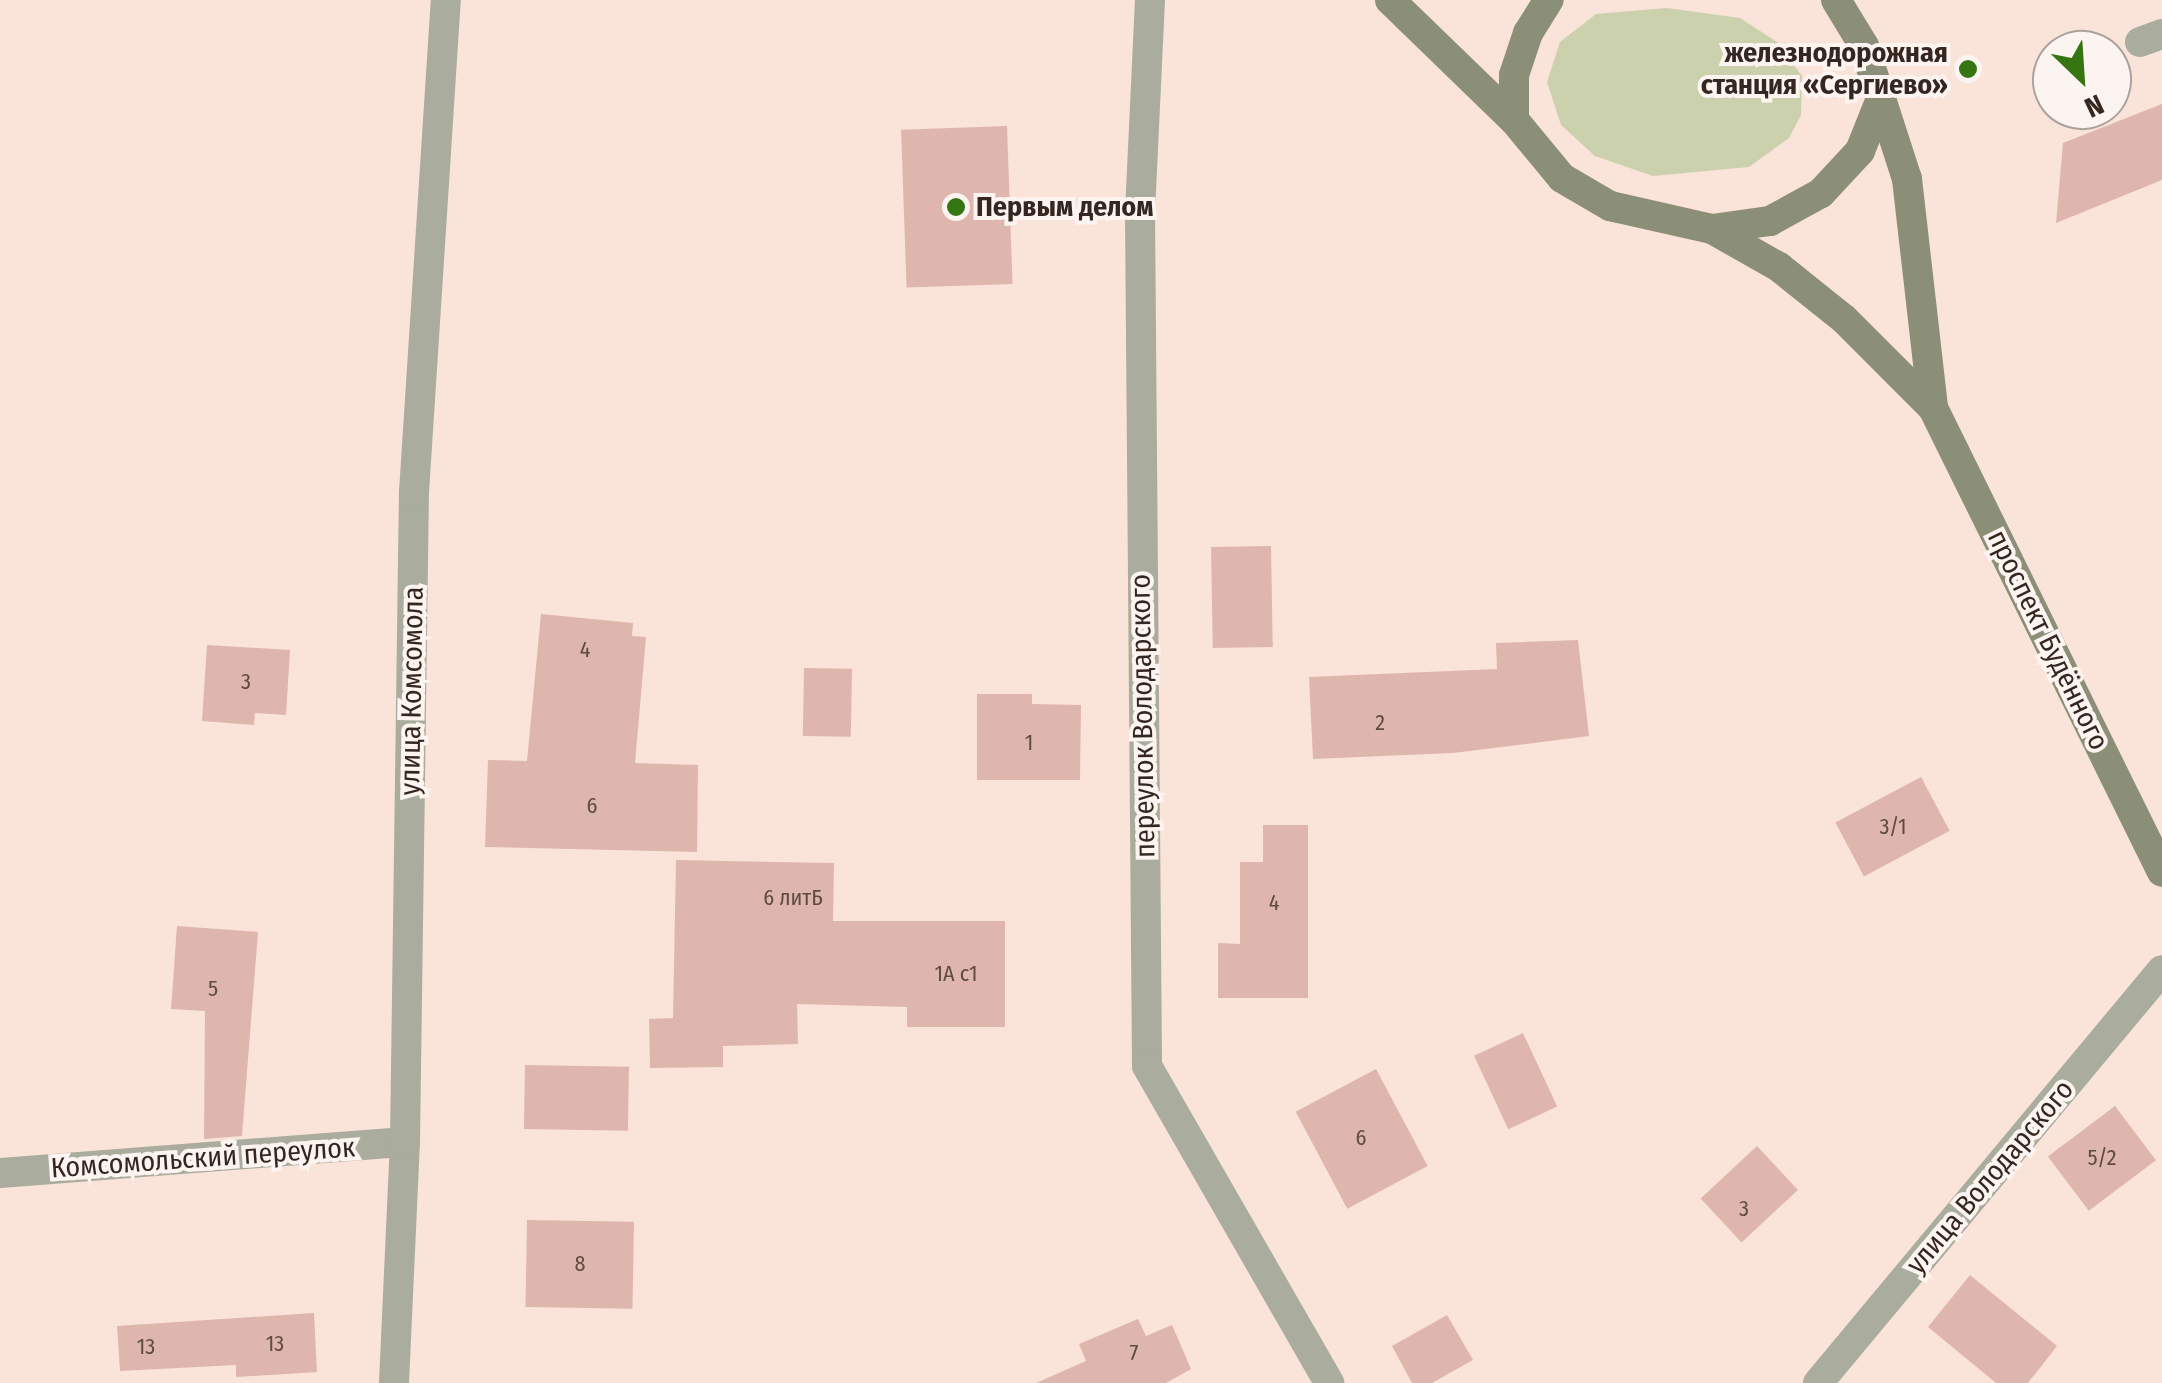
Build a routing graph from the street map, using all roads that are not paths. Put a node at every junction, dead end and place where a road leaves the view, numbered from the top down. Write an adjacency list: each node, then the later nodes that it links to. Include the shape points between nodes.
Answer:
1 (446, 0): 12 (street, улица Комсомола, via 414,492)
2 (1150, 0): 15 (street, переулок Володарского, via 1140,212 1147,1066)
3 (1390, 0): 7 (street)
4 (1549, 0): 7 (street, via 1528,33 1514,75)
5 (1836, 0): 6 (street, проспект Будённого, via 1864,46)
6 (1882, 96): 8 (street, via 1860,150 1821,193 1770,221); 9 (street, проспект Будённого, via 1918,244)
7 (1514, 120): 8 (street, via 1562,178 1599,200)
8 (1712, 230): 9 (street, проспект Будённого, via 1779,267)
9 (1933, 408): 10 (street, проспект Будённого)
10 (2162, 872)
11 (2162, 970): 16 (street, улица Володарского)
12 (405, 1142): 13 (street, Комсомольский переулок); 14 (street, улица Комсомола)
13 (0, 1173)
14 (394, 1383)
15 (1329, 1383)
16 (1818, 1383)

